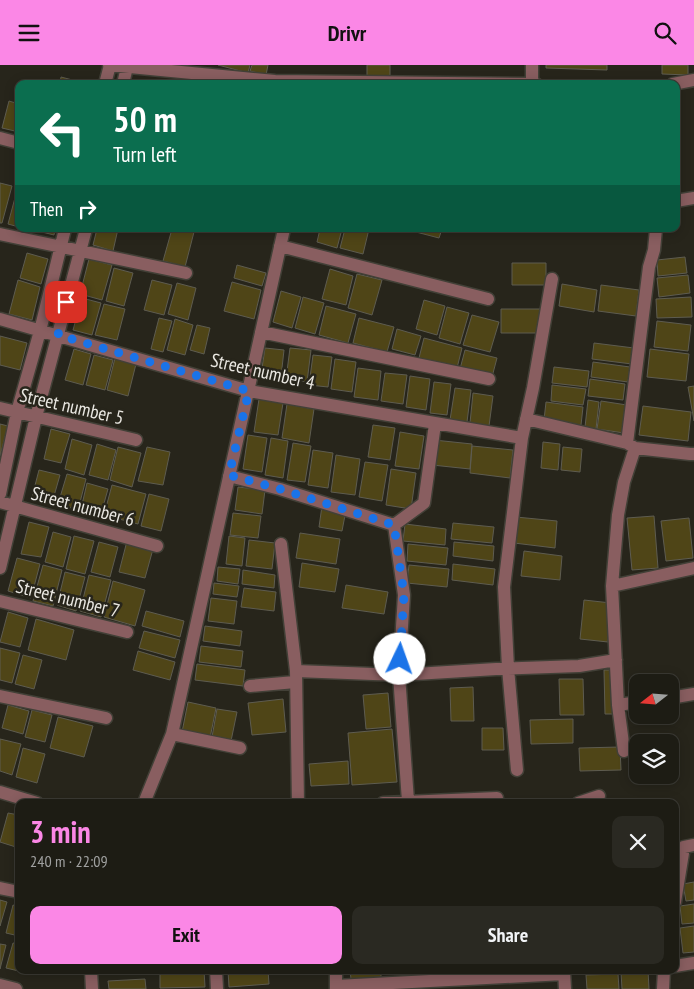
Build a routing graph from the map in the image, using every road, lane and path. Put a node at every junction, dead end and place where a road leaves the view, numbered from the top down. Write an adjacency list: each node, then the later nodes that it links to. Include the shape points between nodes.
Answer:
1 (110, 65): 3 (street); 4 (street)
2 (532, 65): 7 (street)
3 (127, 67): 5 (street); 6 (street)
4 (106, 80)
5 (124, 80)
6 (264, 80)
7 (532, 80)
8 (694, 80): 9 (street)
9 (680, 83)
10 (0, 138): 11 (street)
11 (15, 142)
12 (694, 198): 13 (street)
13 (680, 200)
14 (64, 232): 19 (street)
15 (85, 232): 21 (street)
16 (283, 232): 20 (street)
17 (656, 232): 38 (street, via 649,267)
18 (0, 234): 19 (street)
19 (60, 247): 21 (street); 26 (street)
20 (280, 247): 24 (street); 27 (street)
21 (80, 251): 22 (street); 28 (street)
22 (186, 273)
23 (552, 279): 34 (street)
24 (488, 299)
25 (0, 319): 26 (street, Street number 4)
26 (40, 331): 28 (street, Street number 4); 32 (street)
27 (261, 332): 29 (street); 30 (street)
28 (58, 335): 30 (street, Street number 4); 33 (street)
29 (489, 379)
30 (249, 391): 35 (street, Street number 4); 40 (street)
31 (0, 408): 32 (street, Street number 5)
32 (17, 412): 33 (street, Street number 5); 41 (street)
33 (36, 417): 37 (street, Street number 5); 43 (street)
34 (526, 419): 36 (street); 38 (street)
35 (435, 424): 36 (street, Street number 4); 44 (street, via 424,503)
36 (522, 438): 53 (street, via 504,587)
37 (136, 440)
38 (631, 446): 39 (street); 49 (street, via 620,507)
39 (694, 453)
40 (229, 475): 44 (street); 63 (street)
41 (0, 494)
42 (0, 502): 43 (street, Street number 6)
43 (14, 507): 46 (street, Street number 6); 48 (street)
44 (394, 525): 54 (street, via 404,595)
45 (281, 543): 55 (street)
46 (157, 546)
47 (694, 567): 49 (street)
48 (0, 568)
49 (612, 586): 52 (street)
50 (0, 601): 51 (street, Street number 7)
51 (127, 632)
52 (616, 660): 53 (street, via 579,666); 61 (street)
53 (508, 668): 54 (street); 66 (street)
54 (399, 675): 55 (street); 73 (street)
55 (295, 677): 56 (street); 72 (street)
56 (250, 686)
57 (694, 694): 59 (street)
58 (0, 696): 62 (street)
59 (679, 696)
60 (629, 703): 61 (street)
61 (618, 705): 65 (street)
62 (106, 718)
63 (172, 734): 64 (street); 71 (street)
64 (240, 748)
65 (624, 751)
66 (516, 770)
67 (0, 792): 70 (street)
68 (599, 796): 75 (street)
69 (497, 798): 74 (street)
70 (24, 799)
71 (146, 799)
72 (298, 799)
73 (408, 799)
74 (467, 799)
75 (590, 799)
76 (694, 845): 77 (street, via 684,847)
77 (679, 878)
78 (0, 888): 79 (street)
79 (15, 891)
80 (694, 963): 81 (street)
81 (679, 965)
82 (91, 974): 92 (street)
83 (216, 974): 93 (street)
84 (336, 974): 90 (street)
85 (532, 974): 88 (street)
86 (564, 974): 94 (street)
87 (664, 974): 95 (street)
88 (453, 979): 90 (street)
89 (0, 985): 91 (street)
90 (336, 988)
91 (16, 989)
92 (92, 989)
93 (217, 989)
94 (565, 989)
95 (663, 989)

